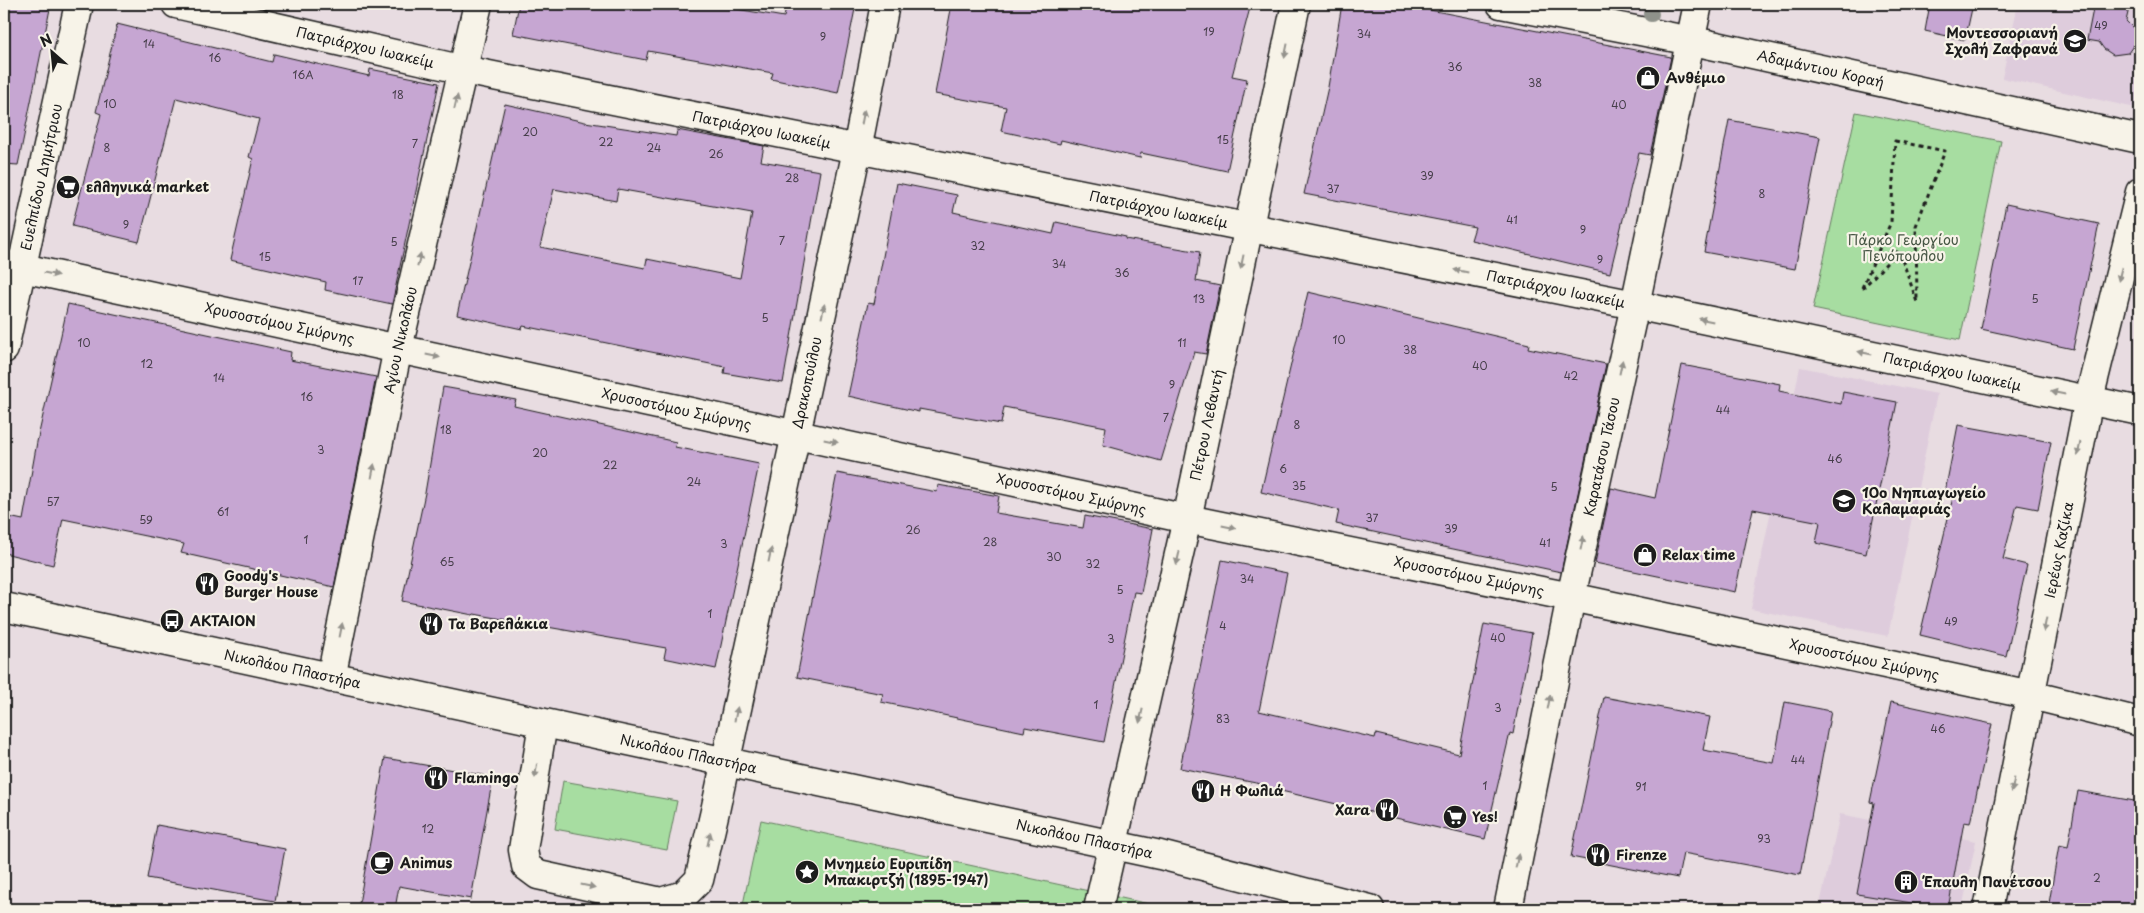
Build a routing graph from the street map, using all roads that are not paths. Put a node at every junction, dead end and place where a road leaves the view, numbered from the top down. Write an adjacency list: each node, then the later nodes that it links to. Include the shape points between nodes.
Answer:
1 (79, 4): 14 (street, Ευελπίδου Δημήτριου)
2 (176, 4): 9 (street, Πατριάρχου Ιωακείμ)
3 (478, 4): 9 (street, Αγίου Νικολάου)
4 (885, 4): 11 (street, Δρακοπούλου, one-way to 4)
5 (1296, 4): 13 (street, Πέτρου Λεβαντή, one-way to 13)
6 (1501, 4): 8 (street, Αδαμάντιου Κοραή)
7 (1698, 4): 8 (street, Καρατάσου Τάσου)
8 (1691, 41): 10 (street, Αδαμάντιου Κοραή); 15 (street, Καρατάσου Τάσου)
9 (464, 70): 11 (street, Πατριάρχου Ιωακείμ); 16 (street, Αγίου Νικολάου, one-way to 9)
10 (2140, 139)
11 (857, 150): 13 (street, Πατριάρχου Ιωακείμ); 20 (street, Δρακοπούλου, one-way to 11)
12 (2140, 192): 18 (street, Ιερέως Καζίκα, one-way to 18)
13 (1248, 229): 15 (street, Πατριάρχου Ιωακείμ, one-way to 13); 21 (street, Πέτρου Λεβαντή, one-way to 21)
14 (12, 265): 16 (street, Χρυσοστόμου Σμύρνης, one-way to 16); 17 (street, Ευελπίδου Δημήτριου)
15 (1635, 305): 18 (street, Πατριάρχου Ιωακείμ, one-way to 15); 22 (street, Καρατάσου Τάσου, one-way to 15)
16 (398, 348): 20 (street, Χρυσοστόμου Σμύρνης, one-way to 20); 24 (street, Αγίου Νικολάου, one-way to 16)
17 (4, 349)
18 (2089, 399): 19 (street, Πατριάρχου Ιωακείμ); 25 (street, Ιερέως Καζίκα, one-way to 25)
19 (2140, 411)
20 (797, 434): 21 (street, Χρυσοστόμου Σμύρνης, one-way to 21); 28 (street, Δρακοπούλου, one-way to 20)
21 (1187, 519): 22 (street, Χρυσοστόμου Σμύρνης, one-way to 22); 29 (street, Πέτρου Λεβαντή, one-way to 29)
22 (1571, 597): 25 (street, Χρυσοστόμου Σμύρνης); 32 (street, Καρατάσου Τάσου, one-way to 22)
23 (4, 608): 24 (street, Νικολάου Πλαστήρα)
24 (331, 678): 27 (street, Νικολάου Πλαστήρα)
25 (2031, 695): 26 (street, Χρυσοστόμου Σμύρνης); 33 (street, Ιερέως Καζίκα, one-way to 33)
26 (2140, 722)
27 (543, 723): 28 (street, Νικολάου Πλαστήρα); 28 (street, Δρακοπούλου, one-way to 28, via 523,850 526,866 538,876 661,902 684,895 699,880)
28 (725, 762): 29 (street, Νικολάου Πλαστήρα)
29 (1113, 845): 30 (street, Πέτρου Λεβαντή); 31 (street, Νικολάου Πλαστήρα)
30 (1098, 909)
31 (1370, 909)
32 (1508, 909)
33 (1988, 909)

